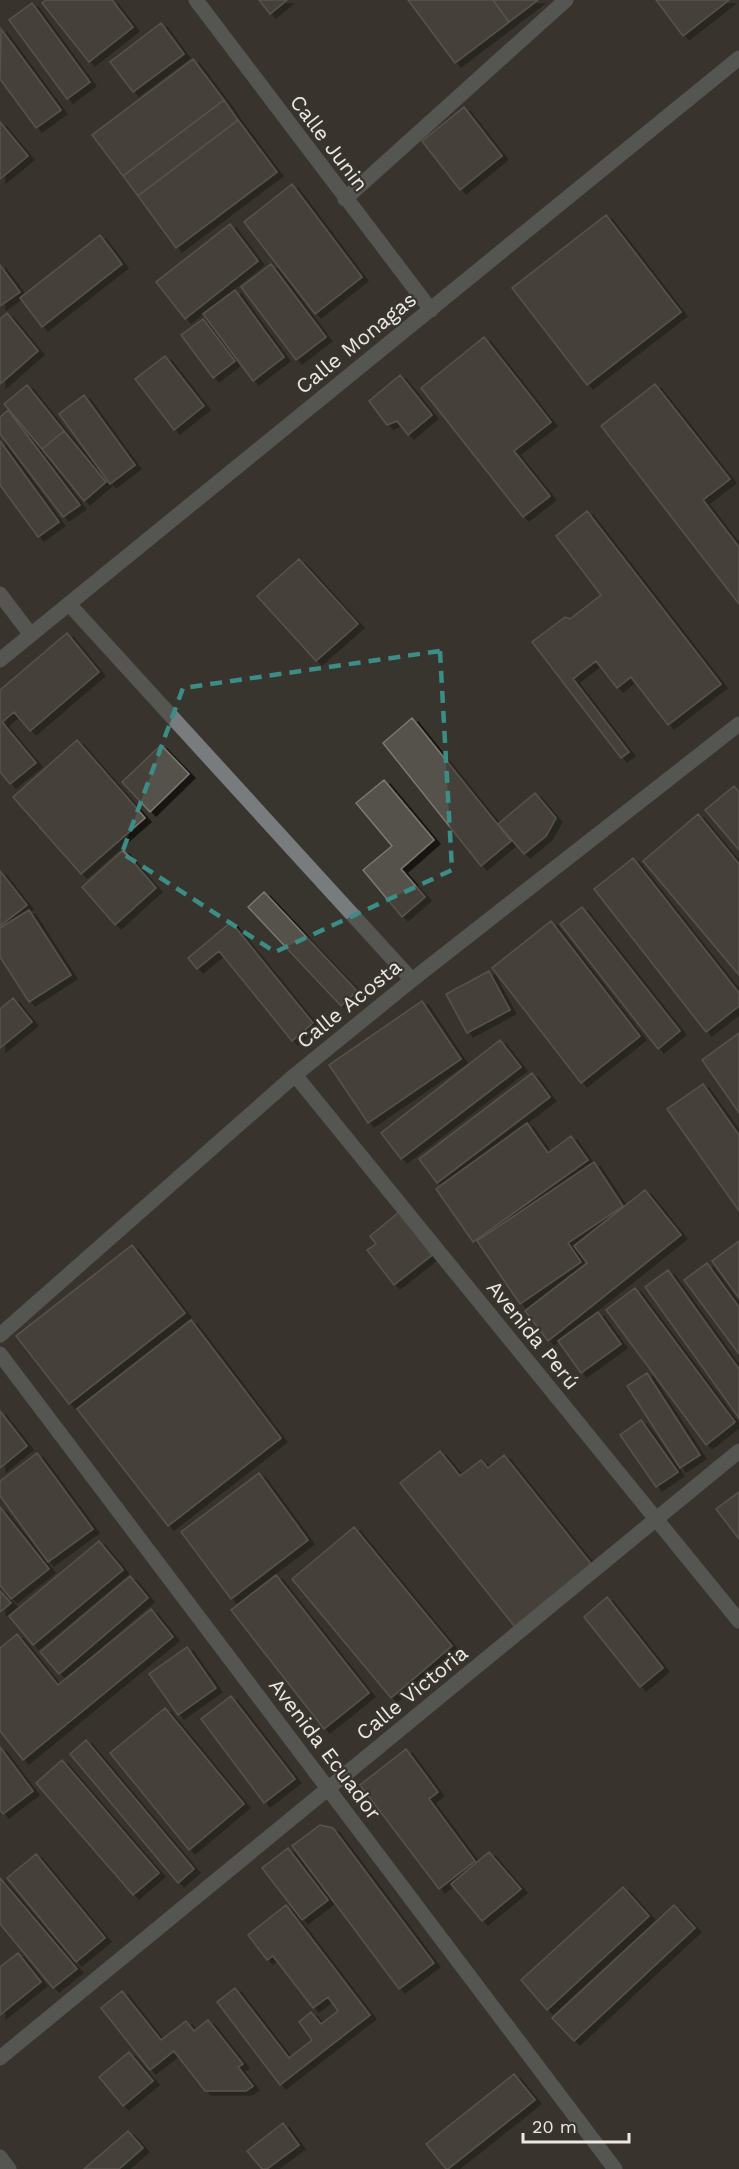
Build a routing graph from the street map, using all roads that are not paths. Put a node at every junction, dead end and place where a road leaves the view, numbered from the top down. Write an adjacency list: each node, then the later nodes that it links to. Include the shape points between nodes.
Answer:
1 (196, 0): 4 (street, Calle Junin)
2 (566, 0): 4 (street)
3 (739, 58): 5 (street, Calle Monagas)
4 (345, 199): 5 (street, Calle Junin)
5 (431, 310): 7 (street, Calle Monagas)
6 (0, 594): 8 (street)
7 (69, 604): 8 (street, Calle Monagas); 11 (street)
8 (32, 635): 9 (street, Calle Monagas)
9 (0, 660)
10 (739, 724): 11 (street, Calle Acosta)
11 (412, 980): 12 (street, Calle Acosta)
12 (295, 1075): 13 (street, Calle Acosta); 16 (street, Avenida Perú)
13 (0, 1335)
14 (0, 1354): 18 (street, Avenida Ecuador)
15 (739, 1450): 16 (street, Calle Victoria)
16 (656, 1519): 17 (street, Avenida Perú); 18 (street, Calle Victoria)
17 (739, 1621)
18 (329, 1788): 19 (street, Calle Victoria); 22 (street, Avenida Ecuador)
19 (0, 2058)
20 (0, 2157): 21 (street)
21 (9, 2169)
22 (615, 2169)

